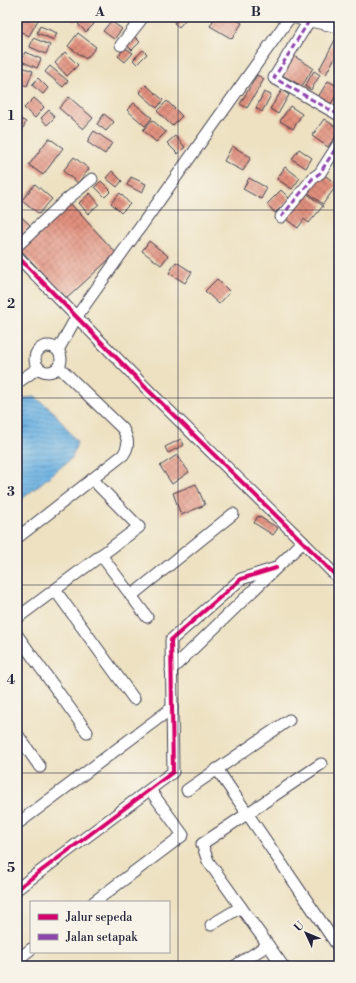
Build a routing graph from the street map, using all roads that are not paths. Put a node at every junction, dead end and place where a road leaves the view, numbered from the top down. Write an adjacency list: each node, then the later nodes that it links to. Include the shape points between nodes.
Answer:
1 (143, 17): 5 (street)
2 (290, 17): 3 (street); 12 (street)
3 (309, 21): 4 (street); 6 (street, via 274,78)
4 (339, 27)
5 (121, 45)
6 (339, 115)
7 (339, 142): 9 (street, via 320,172)
8 (92, 179): 10 (street)
9 (281, 217)
10 (17, 246)
11 (17, 256): 12 (street)
12 (77, 316): 13 (street); 20 (street, via 147,389)
13 (58, 350): 14 (street, via 62,358); 15 (street, via 50,346 41,348 35,359)
14 (59, 367): 15 (street, via 51,372); 17 (street, via 123,429 127,437 127,450 123,455)
15 (38, 368): 16 (street)
16 (17, 383)
17 (92, 479): 19 (street); 21 (street, via 139,527)
18 (233, 514): 25 (street)
19 (17, 538)
20 (303, 542): 22 (street); 23 (street)
21 (102, 555): 24 (street); 25 (street)
22 (276, 568): 29 (street); 29 (street, via 241,579 171,640)
23 (339, 579)
24 (55, 590): 27 (street); 30 (street)
25 (131, 596): 26 (street)
26 (147, 617)
27 (17, 618)
28 (17, 635): 33 (street)
29 (171, 670): 31 (street)
30 (134, 698)
31 (172, 708): 38 (street, via 173,772); 41 (street)
32 (289, 720): 37 (street)
33 (87, 732)
34 (17, 734): 36 (street)
35 (321, 764): 40 (street)
36 (40, 767)
37 (217, 769): 39 (street); 40 (street)
38 (150, 790): 42 (street); 43 (street, via 183,835)
39 (187, 790)
40 (247, 813): 44 (street, via 202,844 208,861); 47 (street)
41 (17, 824)
42 (17, 889)
43 (95, 901)
44 (241, 907): 45 (street); 46 (street)
45 (211, 925)
46 (268, 945): 50 (street); 51 (street)
47 (339, 948)
48 (30, 950): 49 (street)
49 (17, 960)
50 (235, 966)
51 (283, 966)

